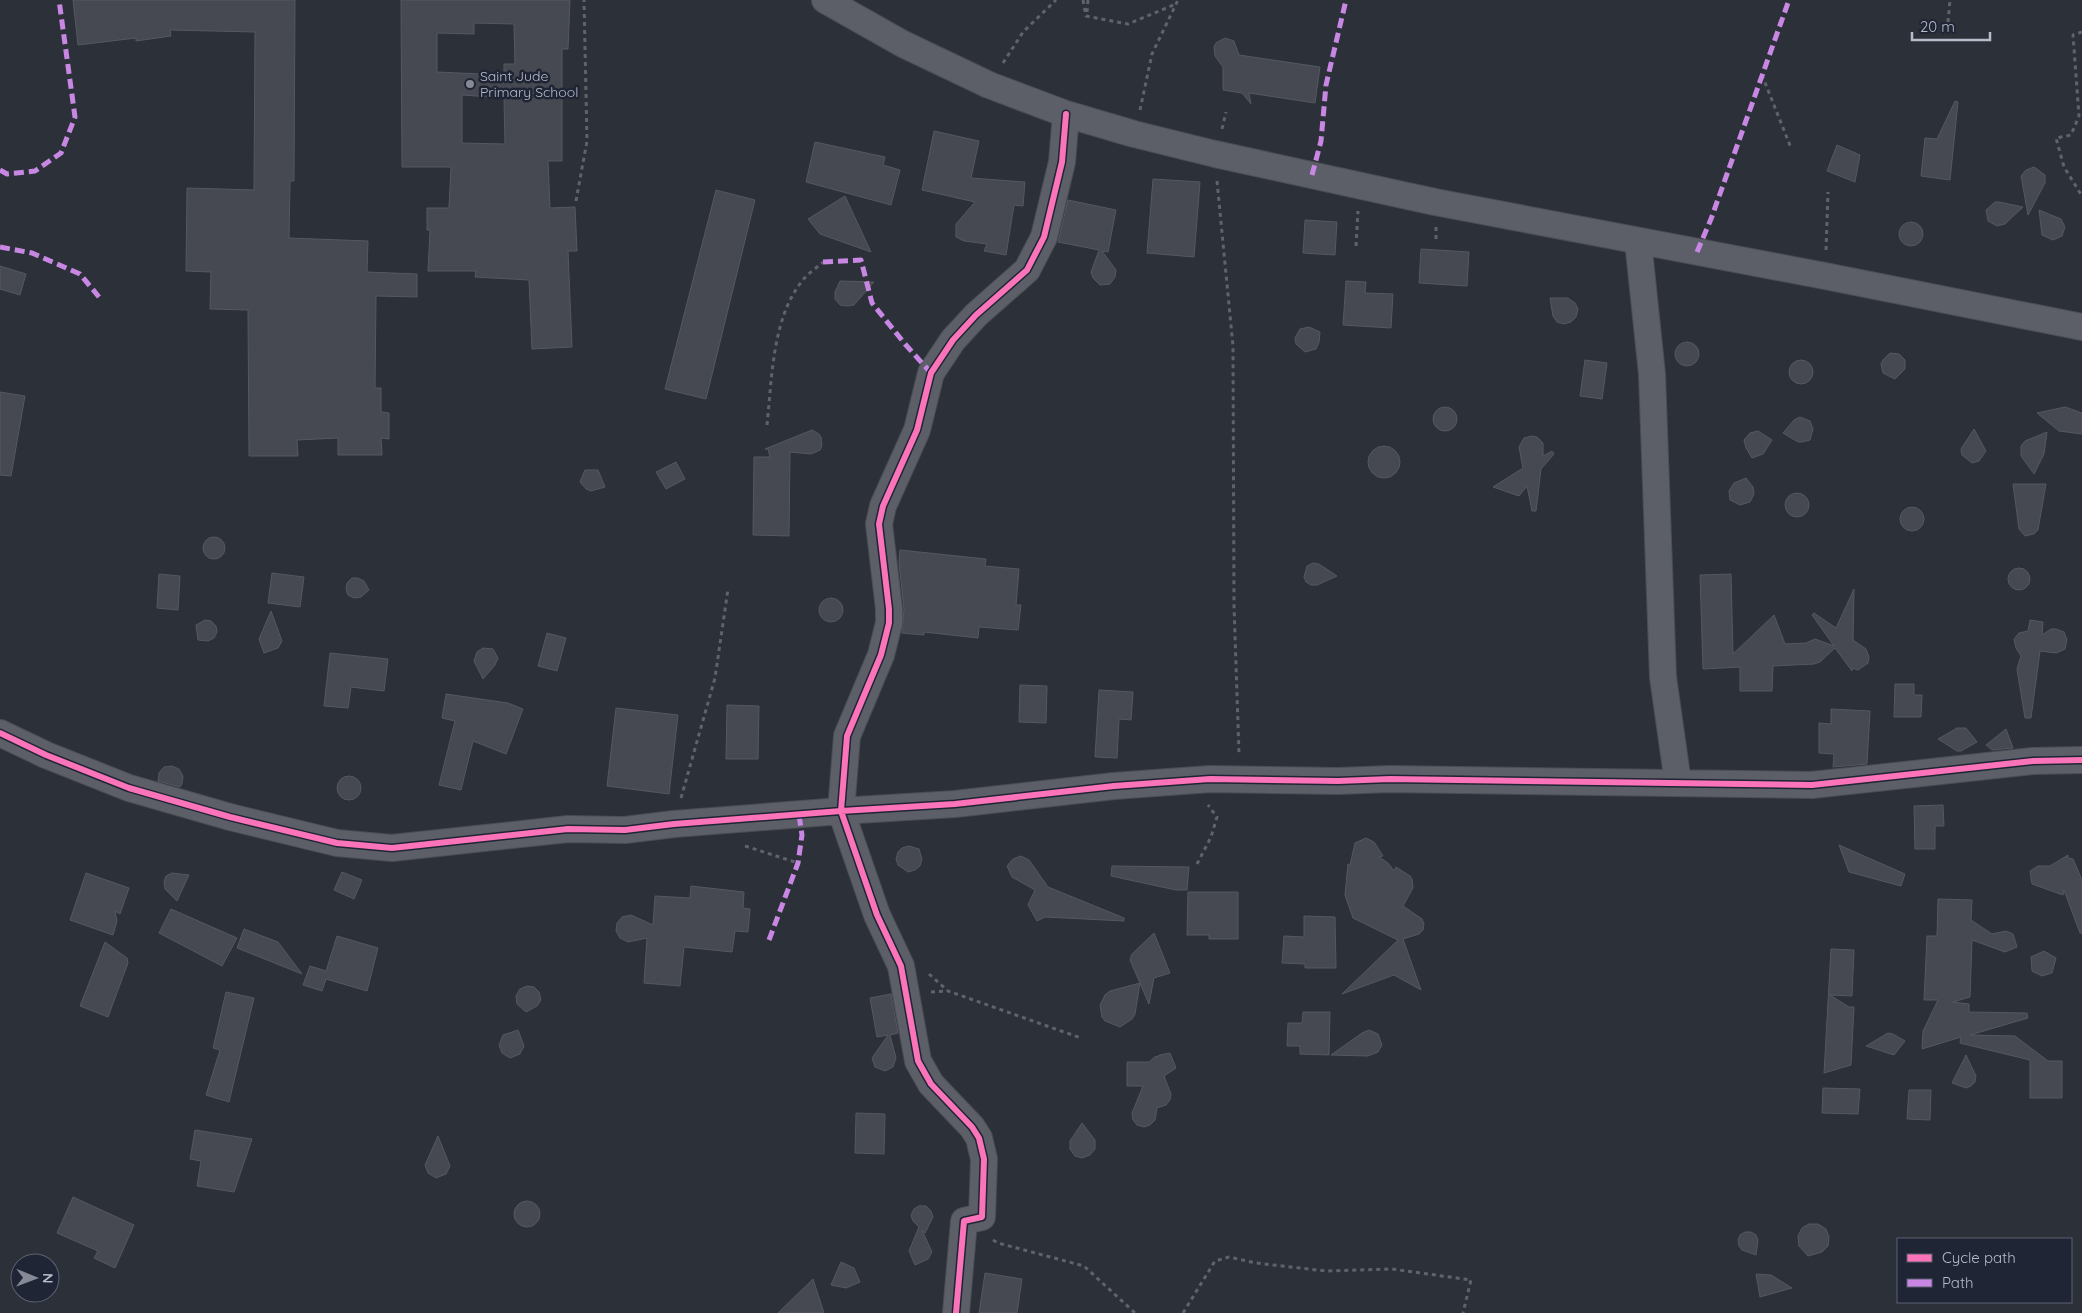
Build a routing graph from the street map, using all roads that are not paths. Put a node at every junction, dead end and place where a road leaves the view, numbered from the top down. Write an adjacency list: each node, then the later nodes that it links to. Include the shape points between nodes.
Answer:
1 (825, 0): 2 (street, via 903,44 989,85)
2 (1066, 114): 3 (street, via 1215,154); 8 (street, via 1062,162 1044,237 1027,270 970,321 931,373 917,430 880,516 889,623 881,655 847,736)
3 (1638, 241): 4 (street); 7 (street, via 1652,374 1663,677)
4 (2082, 327)
5 (0, 733): 8 (street, via 129,788 230,817 337,842 392,848 568,829 625,830)
6 (2082, 760): 7 (street, via 2034,761 1812,785)
7 (1678, 783): 8 (street, via 1240,779 1114,786 955,804)
8 (841, 811): 9 (street, via 877,915 901,966 921,1067 931,1084 972,1127 984,1159 982,1217 964,1221)
9 (956, 1313)

